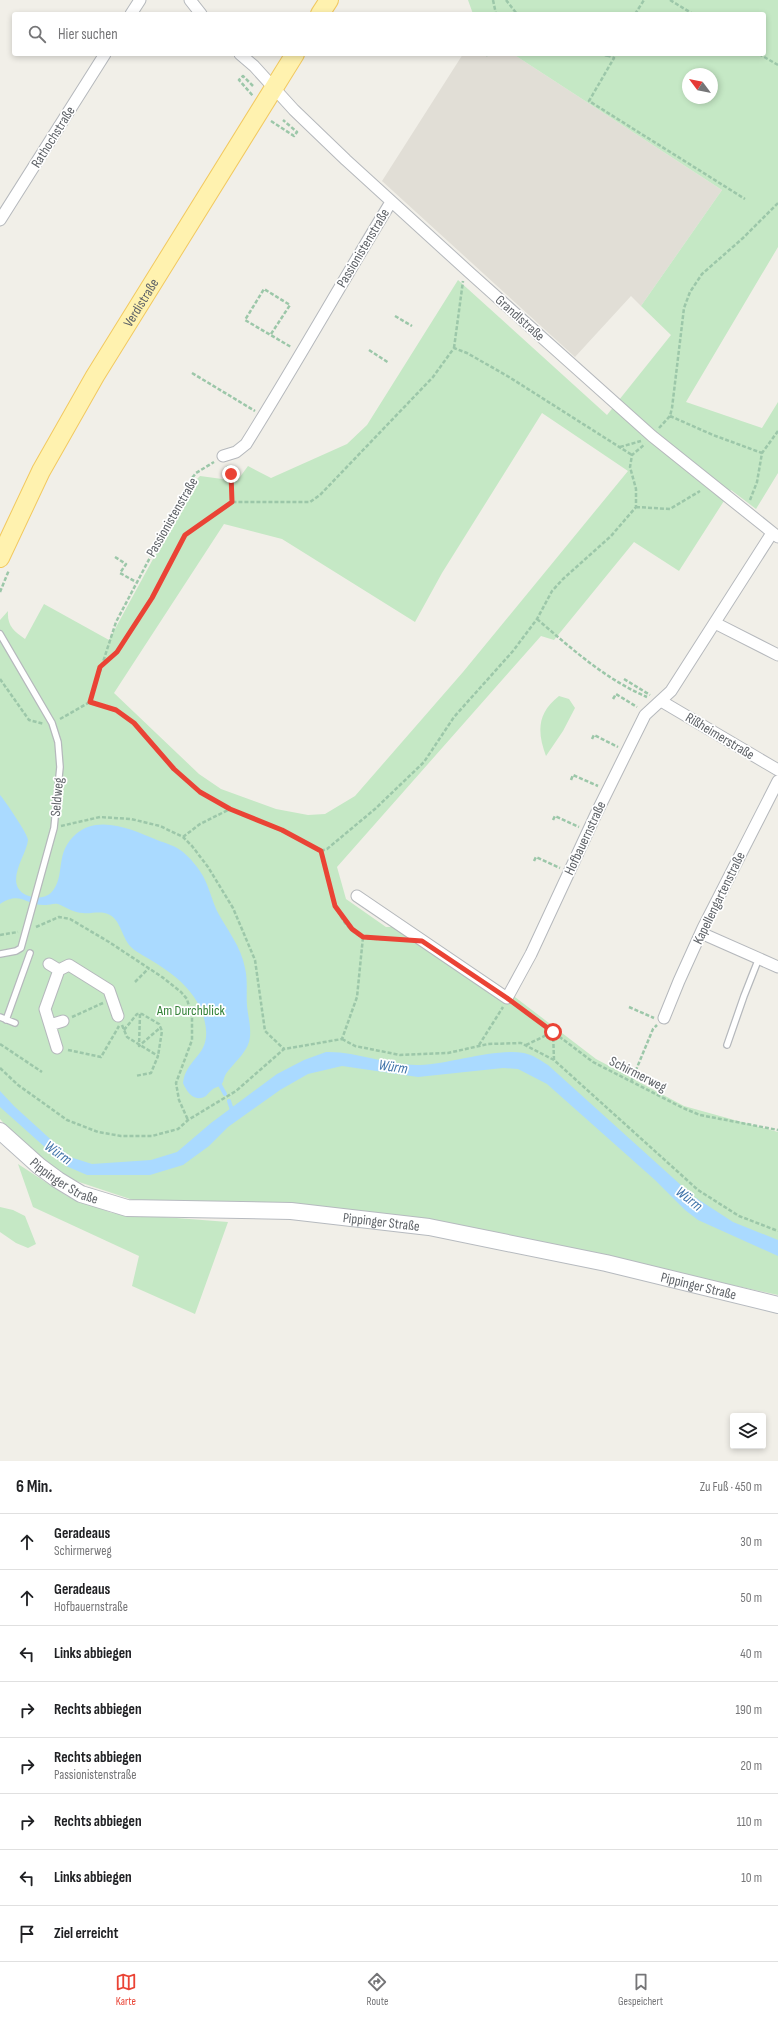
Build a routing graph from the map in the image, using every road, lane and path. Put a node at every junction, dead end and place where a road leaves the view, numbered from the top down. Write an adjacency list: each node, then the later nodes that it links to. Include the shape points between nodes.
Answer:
1 (140, 0): 8 (street)
2 (190, 0): 9 (street)
3 (329, 0): 10 (main road)
4 (493, 0): 11 (path)
5 (506, 0): 12 (path)
6 (644, 0): 13 (path)
7 (670, 0): 14 (path)
8 (132, 12)
9 (200, 12)
10 (321, 12)
11 (496, 12)
12 (515, 12)
13 (636, 12)
14 (690, 12)
15 (104, 56): 29 (street, Rathochstraße)
16 (242, 56): 22 (street, Grandlstraße)
17 (294, 56): 22 (main road, Verdistraße)
18 (611, 56): 26 (path, via 614,58 589,101)
19 (762, 56): 20 (path)
20 (778, 65)
21 (253, 86): 23 (path, via 243,76 239,80)
22 (274, 88): 27 (street, Grandlstraße); 54 (main road, Verdistraße, via 95,376 41,471)
23 (250, 92)
24 (284, 120): 25 (path, via 297,132 294,136)
25 (271, 121)
26 (745, 199)
27 (391, 202): 36 (street, Passionistenstraße, via 327,307); 42 (street, Grandlstraße)
28 (778, 203): 40 (path, via 702,274 690,292 684,308)
29 (0, 220)
30 (464, 281): 34 (path)
31 (395, 316): 32 (path)
32 (412, 326)
33 (272, 334): 33 (path, via 290,305 264,289 245,320 270,336); 36 (path)
34 (454, 348): 44 (path, via 509,377); 49 (path, via 433,377 310,502)
35 (369, 350): 37 (path)
36 (302, 354): 39 (street, Passionistenstraße)
37 (389, 363)
38 (192, 373): 39 (path)
39 (263, 416): 47 (street, Passionistenstraße, via 246,444 236,452)
40 (670, 416): 42 (path); 45 (path)
41 (778, 431): 45 (path)
42 (652, 436): 46 (path); 51 (street, Grandlstraße)
43 (641, 441): 44 (path)
44 (620, 447): 46 (path)
45 (762, 453): 51 (path, via 757,482)
46 (632, 455): 50 (path, via 630,467 636,489)
47 (223, 456): 49 (path, via 231,474); 55 (path, Passionistenstraße, via 192,478)
48 (700, 491): 50 (path, via 670,509)
49 (232, 502): 60 (path, via 185,535 152,598 117,652)
50 (636, 507): 56 (path, via 611,536 563,579 552,592)
51 (745, 511): 52 (street, Grandlstraße)
52 (775, 535): 57 (street, Hofbauernstraße)
53 (115, 557): 55 (path, via 126,564 120,573)
54 (0, 558)
55 (136, 582): 60 (path, Passionistenstraße, via 116,622)
56 (537, 619): 64 (path, via 586,662 622,685); 79 (path, via 513,651 454,717 424,762 376,809)
57 (715, 623): 59 (street); 64 (street, Hofbauernstraße, via 671,691)
58 (0, 634): 67 (lane, Seldweg)
59 (778, 655)
60 (100, 667): 65 (path, Passionistenstraße)
61 (0, 679): 67 (path, via 29,720 39,724)
62 (624, 679): 64 (path)
63 (613, 699): 66 (path, via 616,694)
64 (658, 700): 70 (street, Rißheimerstraße); 94 (street, Hofbauernstraße, via 645,715 531,954)
65 (90, 702): 67 (path); 74 (path, via 116,710 134,723 174,769 200,792)
66 (640, 709)
67 (52, 723): 77 (lane, Seldweg, via 58,742 60,768)
68 (592, 739): 69 (path, via 594,735)
69 (619, 748)
70 (778, 770)
71 (571, 780): 73 (path, via 573,775)
72 (778, 781): 84 (street, Kapellengartenstraße)
73 (598, 786)
74 (230, 809): 78 (path, via 200,824); 79 (path, via 282,830)
75 (553, 820): 76 (path, via 555,816)
76 (580, 827)
77 (54, 828): 78 (path, via 100,817 160,826); 83 (lane, Seldweg)
78 (183, 837): 115 (path, via 208,867 233,908 255,960 266,1031)
79 (321, 851): 86 (path, via 335,906 352,929)
80 (534, 861): 81 (path, via 536,857)
81 (561, 868)
82 (357, 896): 94 (street)
83 (26, 931): 85 (path); 89 (lane, Seldweg, via 20,949); 92 (path, via 59,917 65,917)
84 (701, 933): 90 (street); 101 (street, Kapellengartenstraße)
85 (0, 935)
86 (363, 937): 87 (path); 107 (path, via 357,997)
87 (400, 939)
88 (30, 953): 100 (lane)
89 (0, 954)
90 (759, 958): 91 (street); 109 (lane)
91 (778, 967)
92 (149, 968): 93 (path); 122 (path, via 181,992 191,1008 192,1040 176,1083 179,1100)
93 (135, 982)
94 (507, 998): 106 (path, Schirmerweg); 111 (path)
95 (110, 1000): 99 (street); 102 (path); 104 (street, via 108,990 69,965 54,967 45,1009)
96 (629, 1007): 101 (path)
97 (140, 1014): 105 (path, via 160,1024); 110 (path); 110 (path, via 137,1014 124,1030 127,1037)
98 (0, 1017): 100 (lane)
99 (118, 1019): 113 (path, via 120,1027 101,1057)
100 (6, 1020): 103 (lane)
101 (663, 1020): 121 (path, via 653,1029)
102 (63, 1021): 104 (street)
103 (15, 1023)
104 (50, 1025): 113 (street)
105 (161, 1027): 110 (path); 116 (path)
106 (553, 1032): 112 (path); 117 (path); 121 (path, Schirmerweg, via 593,1062)
107 (342, 1039): 111 (path, via 355,1046 400,1055 448,1053); 115 (path)
108 (0, 1044): 119 (path)
109 (727, 1045)
110 (139, 1046): 114 (path); 116 (path)
111 (479, 1046): 112 (path, via 521,1043)
112 (525, 1046): 117 (path)
113 (58, 1048)
114 (137, 1049)
115 (284, 1049): 122 (path, via 236,1091)
116 (158, 1056): 120 (path, via 151,1073)
117 (554, 1060): 125 (path, via 698,1190 739,1216)
118 (0, 1068): 122 (path, via 18,1085 67,1120 98,1132 121,1136 152,1136 178,1129)
119 (42, 1072)
120 (135, 1076)
121 (631, 1082): 123 (path, Schirmerweg, via 700,1115)
122 (188, 1120)
123 (778, 1130)
124 (0, 1131): 126 (main road, Pippinger Straße, via 39,1166 81,1194 127,1208 291,1211 429,1227 606,1263)
125 (778, 1231)
126 (778, 1304)

